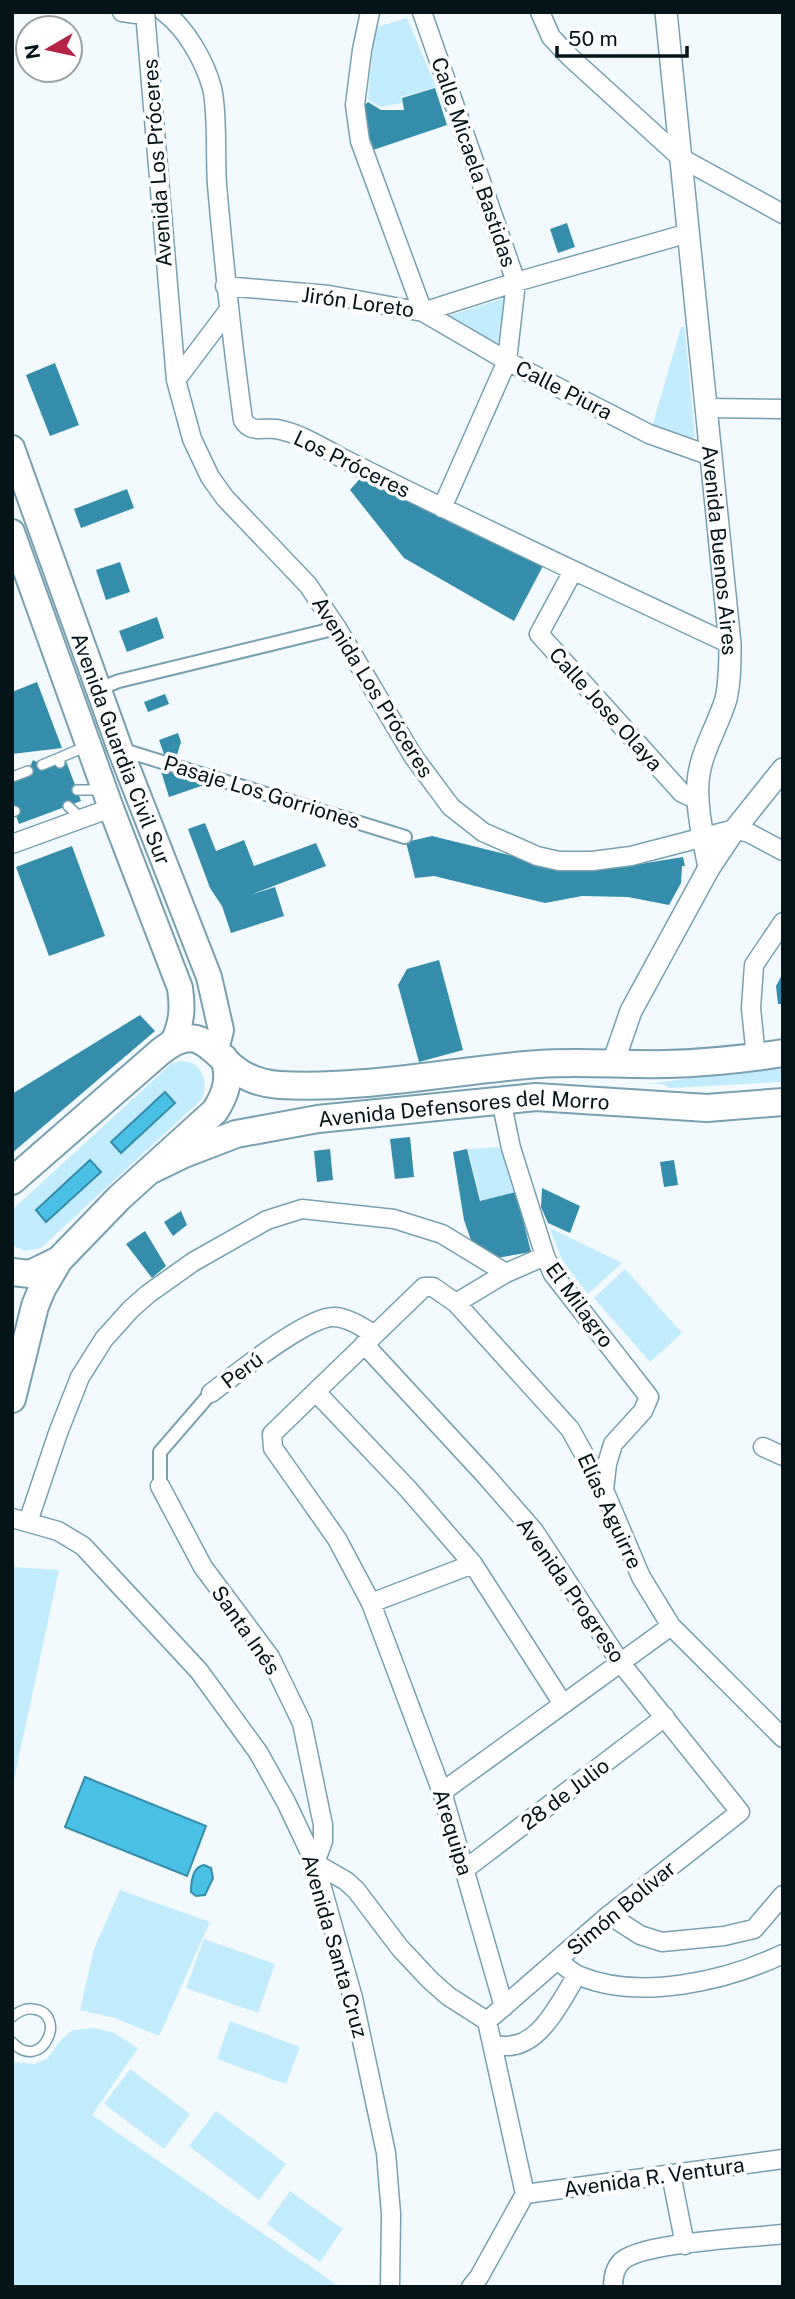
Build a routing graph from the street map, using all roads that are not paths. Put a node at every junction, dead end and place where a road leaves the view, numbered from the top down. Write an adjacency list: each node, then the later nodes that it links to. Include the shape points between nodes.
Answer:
1 (122, 12): 2 (street)
2 (144, 12): 16 (street, Avenida Los Próceres)
3 (164, 12): 12 (street, Los Próceres, via 204,65 212,91)
4 (370, 12): 14 (street, via 355,105 360,141)
5 (422, 12): 11 (street, Calle Micaela Bastidas)
6 (540, 12): 8 (street, via 551,37 571,58)
7 (666, 12): 8 (street, Avenida Buenos Aires)
8 (681, 158): 9 (street); 10 (street, Avenida Buenos Aires)
9 (783, 215)
10 (689, 233): 11 (street, Jirón Loreto); 17 (street, Avenida Buenos Aires)
11 (516, 282): 14 (street, Jirón Loreto); 15 (street, Calle Micaela Bastidas)
12 (225, 286): 13 (street, Los Próceres); 14 (street, Jirón Loreto, via 329,295)
13 (228, 311): 16 (street); 21 (street, Los Próceres, via 243,420 248,427 292,433)
14 (423, 312): 15 (street, Calle Piura)
15 (507, 361): 20 (street, Calle Piura, via 649,435); 21 (street, Calle Micaela Bastidas)
16 (176, 380): 24 (street, Avenida Los Próceres, via 192,439 210,477 308,585)
17 (706, 408): 18 (street); 20 (street, Avenida Buenos Aires)
18 (783, 409)
19 (12, 448): 26 (main road, Avenida Guardia Civil Sur)
20 (711, 456): 25 (street, Avenida Buenos Aires)
21 (442, 508): 23 (street, Los Próceres)
22 (12, 532): 27 (main road, Avenida Guardia Civil Sur)
23 (573, 570): 25 (street, Los Próceres); 35 (street, Calle Jose Olaya, via 539,634 682,793)
24 (337, 628): 26 (street); 40 (street, Avenida Los Próceres, via 413,756 451,807 483,832 559,861 631,856)
25 (730, 644): 35 (street, Avenida Buenos Aires, via 726,698 701,766)
26 (98, 689): 28 (main road, Avenida Guardia Civil Sur)
27 (89, 746): 29 (lane); 34 (main road, Avenida Guardia Civil Sur)
28 (120, 749): 39 (street, Pasaje Los Gorriones); 47 (main road, Avenida Guardia Civil Sur, via 209,977 221,1030)
29 (42, 765)
30 (783, 769): 38 (street)
31 (28, 771): 32 (lane)
32 (12, 778)
33 (77, 790): 34 (lane)
34 (108, 799): 37 (street); 45 (main road, Avenida Guardia Civil Sur, via 180,988 183,1010)
35 (698, 800): 40 (street, Avenida Buenos Aires)
36 (68, 806): 37 (lane)
37 (82, 818): 41 (street)
38 (735, 829): 40 (street, Avenida Los Próceres); 42 (street); 43 (street)
39 (405, 836)
40 (703, 838): 43 (street, Avenida Buenos Aires)
41 (12, 844)
42 (783, 851)
43 (709, 868): 49 (street, via 631,1011)
44 (783, 922): 48 (street, via 754,965 751,1008)
45 (173, 1042): 47 (main road, Avenida Defensores del Morro, via 201,1040); 53 (main road)
46 (783, 1053): 48 (main road, Avenida Defensores del Morro)
47 (220, 1054): 49 (main road, Avenida Defensores del Morro, via 251,1079 295,1086 540,1063); 52 (main road, Avenida Defensores del Morro, via 228,1081 225,1096)
48 (757, 1057): 49 (main road, Avenida Defensores del Morro)
49 (613, 1063)
50 (501, 1100): 51 (main road, Avenida Defensores del Morro, via 570,1098 708,1108); 52 (main road, Avenida Defensores del Morro, via 263,1128 210,1143); 54 (street, El Milagro)
51 (783, 1102)
52 (153, 1169): 55 (main road, Avenida Defensores del Morro)
53 (12, 1181)
54 (545, 1256): 57 (street); 66 (street, El Milagro, via 553,1274 649,1397 643,1411 613,1444)
55 (59, 1260): 56 (main road, Avenida Defensores del Morro, via 30,1274); 62 (main road, Avenida Defensores del Morro, via 35,1306)
56 (12, 1272)
57 (506, 1273): 58 (street); 67 (street, via 442,1234 394,1219 302,1209 267,1220 148,1294 104,1339 80,1377)
58 (456, 1303): 59 (street, Elías Aguirre, via 433,1287 424,1287); 66 (street, Elías Aguirre, via 570,1429)
59 (369, 1340): 60 (street); 61 (street, Perú, via 362,1326 334,1317 318,1320); 71 (street, Avenida Progreso, via 534,1531)
60 (316, 1392): 68 (street); 69 (street, Arequipa, via 272,1434 273,1448 337,1539)
61 (211, 1393): 65 (street, Perú, via 160,1452)
62 (12, 1399)
63 (763, 1447): 64 (street)
64 (783, 1456)
65 (160, 1486): 77 (street, Santa Inés, via 203,1567 270,1657 302,1723 323,1825)
66 (604, 1490): 70 (street, Elías Aguirre, via 641,1577)
67 (20, 1520): 77 (street, Avenida Santa Cruz, via 58,1531 83,1546 199,1671 258,1752)
68 (473, 1564): 69 (street); 72 (street)
69 (371, 1603): 75 (street, Arequipa)
70 (671, 1626): 71 (street); 74 (street, Elías Aguirre)
71 (620, 1662): 72 (street); 73 (street, Avenida Progreso)
72 (563, 1704): 75 (street)
73 (666, 1717): 76 (street, Avenida Progreso); 78 (street, 28 de Julio)
74 (783, 1738)
75 (442, 1792): 78 (street, Arequipa)
76 (740, 1812): 80 (street, Simón Bolívar)
77 (315, 1863): 86 (street, via 355,1890 430,1980); 95 (street, Avenida Santa Cruz, via 353,1998 386,2153)
78 (464, 1870): 84 (street, Arequipa)
79 (783, 1895): 80 (street, via 754,1928 724,1936 662,1942 640,1935)
80 (609, 1915): 82 (street, Simón Bolívar)
81 (783, 1954): 83 (street, via 760,1965 673,1987 624,1988)
82 (558, 1961): 83 (street); 84 (street, Simón Bolívar)
83 (577, 1975): 88 (street, via 539,2032 510,2048)
84 (504, 2007): 86 (street)
85 (12, 2017): 87 (lane, via 23,2009 37,2010 48,2019 51,2033 45,2045 33,2051)
86 (487, 2021): 88 (street)
87 (12, 2042)
88 (493, 2044): 91 (street)
89 (783, 2159): 90 (street, Avenida R. Ventura)
90 (671, 2174): 91 (street, Avenida R. Ventura); 93 (street)
91 (525, 2194): 94 (street)
92 (783, 2234): 93 (street)
93 (685, 2245): 96 (street, via 635,2253 621,2261 613,2275)
94 (479, 2283)
95 (390, 2287)
96 (613, 2287)

